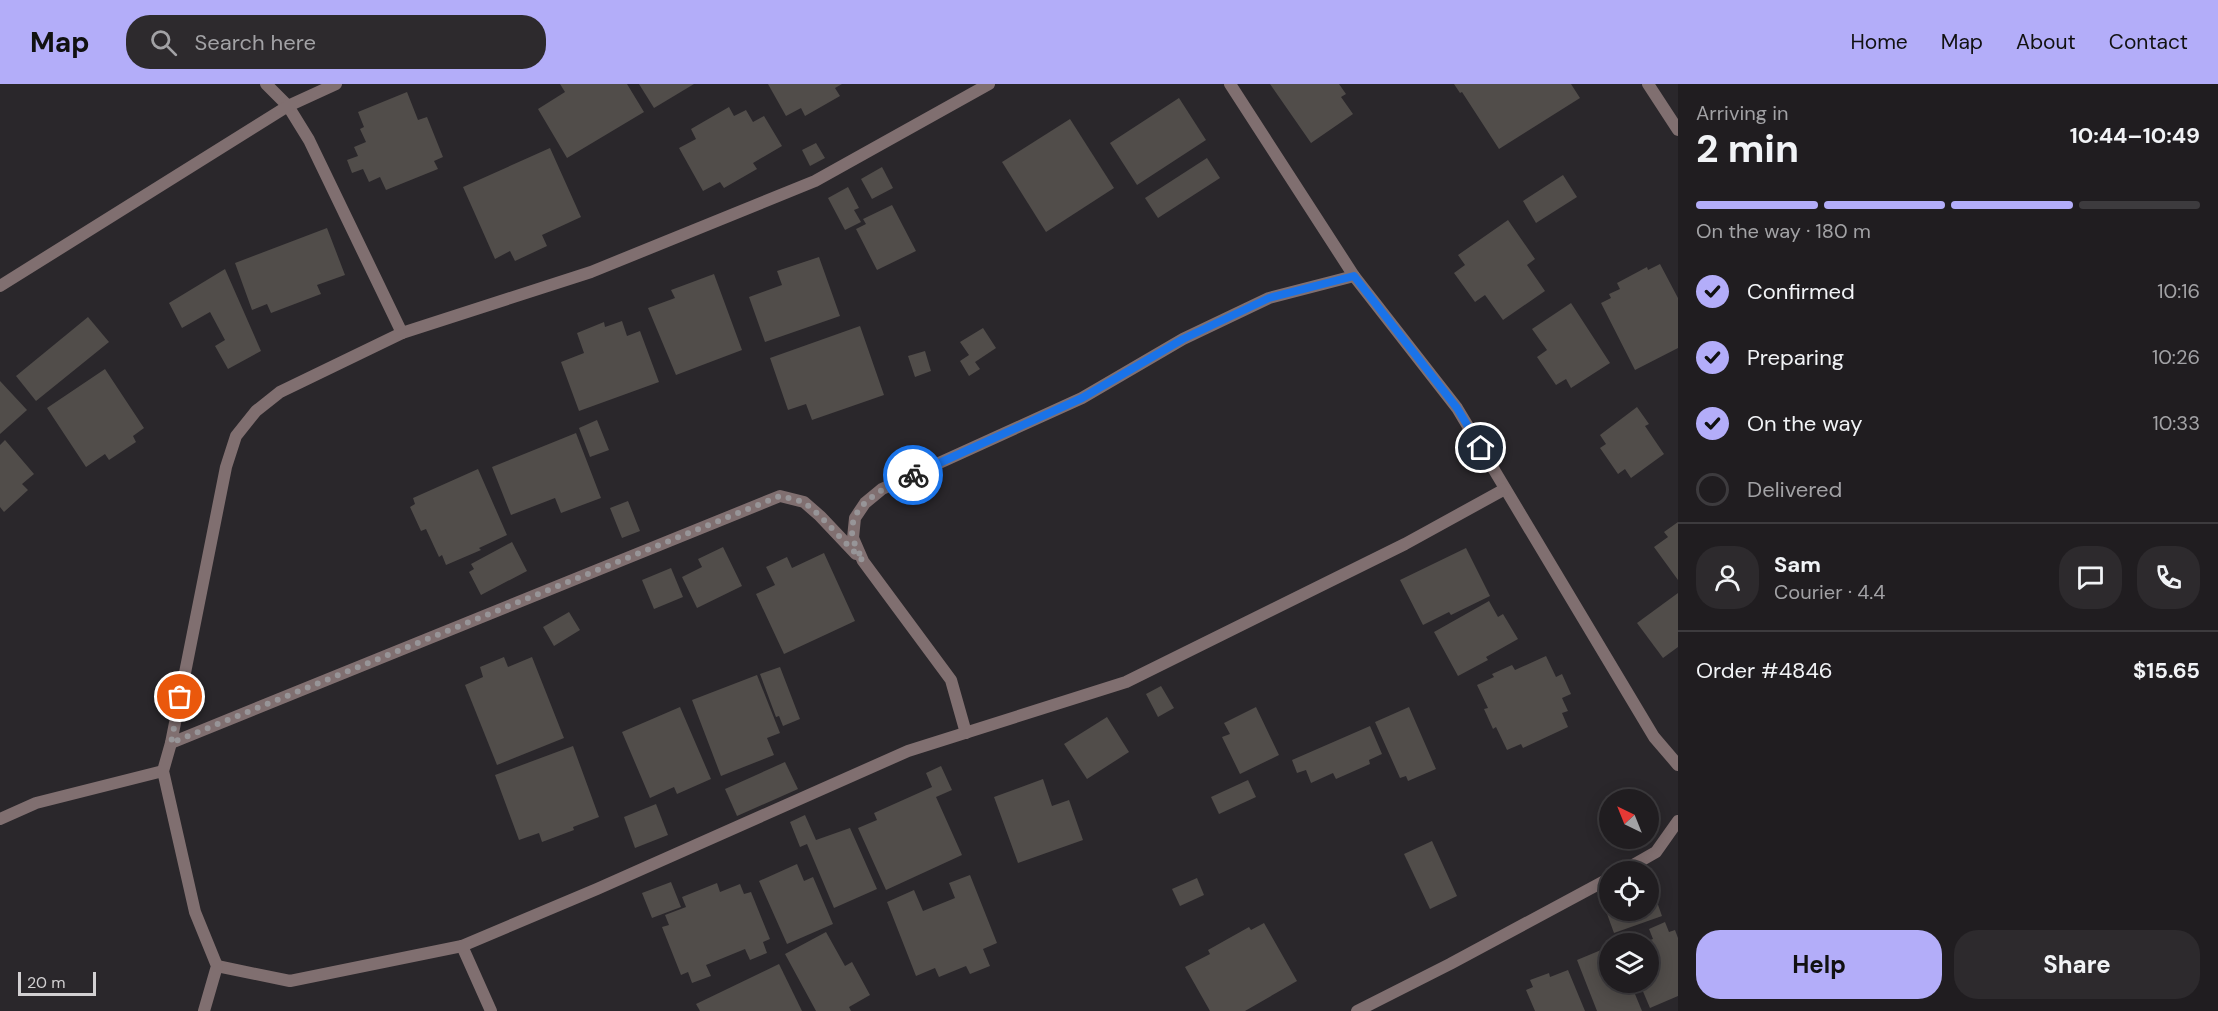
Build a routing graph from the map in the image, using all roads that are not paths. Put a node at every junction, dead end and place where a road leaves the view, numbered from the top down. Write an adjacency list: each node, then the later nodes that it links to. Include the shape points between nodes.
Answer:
1 (266, 84): 6 (street)
2 (336, 84): 6 (street)
3 (989, 84): 10 (street, via 815,181 591,272)
4 (1230, 84): 8 (street)
5 (1648, 84): 7 (street)
6 (288, 106): 9 (street); 10 (street, via 309,140)
7 (1678, 130)
8 (1354, 276): 11 (street, via 1457,408); 12 (street, via 1269,298 1183,339 1082,398 882,489 855,519 853,538)
9 (0, 286)
10 (402, 333): 14 (street, via 280,392 256,411 236,436 226,467)
11 (1505, 489): 13 (street, via 1405,544 1126,682); 15 (street, via 1654,737)
12 (863, 561): 13 (street, via 951,680); 14 (street, via 804,502 780,496)
13 (966, 733): 21 (street, via 908,751)
14 (171, 743): 16 (street)
15 (1678, 765)
16 (163, 771): 17 (street, via 36,803); 22 (street, via 195,912)
17 (0, 819)
18 (1678, 821): 19 (street, via 1656,852)
19 (1640, 861)
20 (1599, 884): 25 (street)
21 (462, 946): 22 (street, via 290,981); 24 (street)
22 (217, 966): 23 (street)
23 (204, 1011)
24 (491, 1011)
25 (1358, 1011)

